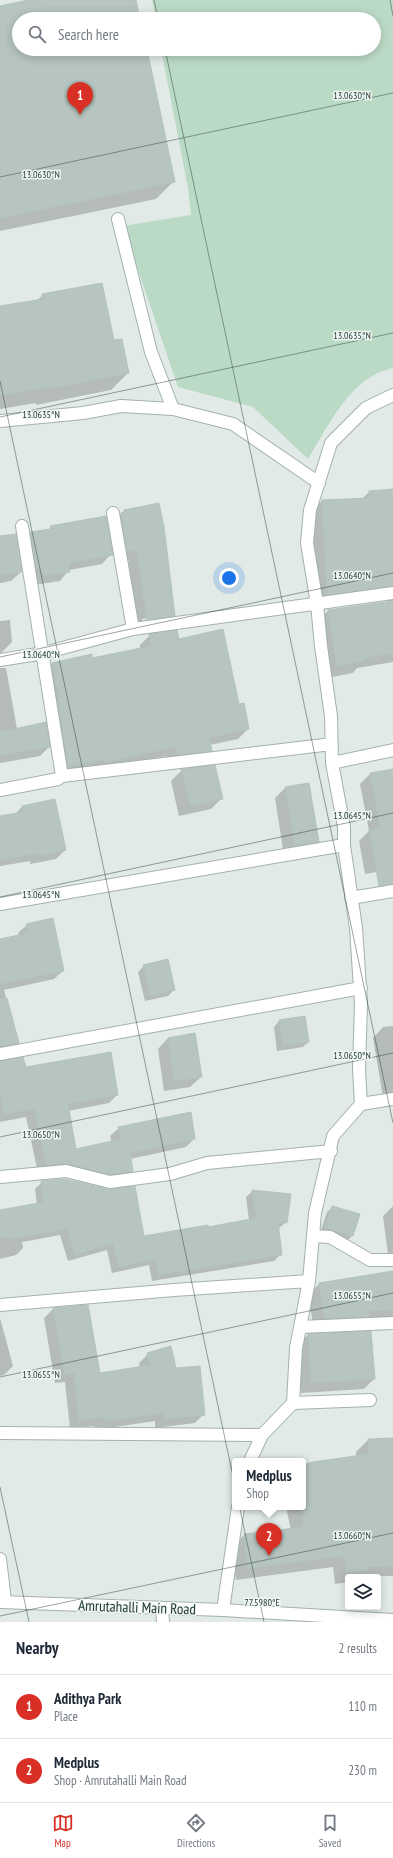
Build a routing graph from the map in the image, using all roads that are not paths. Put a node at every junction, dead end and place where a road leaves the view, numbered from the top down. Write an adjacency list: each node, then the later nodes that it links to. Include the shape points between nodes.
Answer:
1 (118, 219): 3 (street, via 151,352)
2 (393, 395): 5 (street, via 366,408 331,443)
3 (173, 409): 4 (street, via 121,406 83,413); 5 (street, via 233,424)
4 (0, 421)
5 (319, 483): 9 (street, via 310,510 306,544)
6 (113, 513): 10 (street)
7 (22, 526): 11 (street)
8 (393, 593): 9 (street)
9 (317, 604): 10 (street); 13 (street)
10 (133, 629): 11 (street)
11 (44, 653): 12 (street); 16 (street)
12 (0, 660)
13 (332, 744): 15 (street); 16 (street)
14 (393, 750): 15 (street)
15 (332, 763): 18 (street, via 344,827)
16 (62, 776): 17 (street, via 58,779)
17 (0, 790)
18 (344, 844): 20 (street); 21 (street)
19 (393, 891): 20 (street)
20 (351, 898): 22 (street)
21 (0, 904)
22 (361, 988): 23 (street); 25 (street)
23 (0, 1054)
24 (393, 1099): 25 (street)
25 (361, 1104): 26 (street, via 333,1136)
26 (331, 1151): 27 (street, via 207,1163 170,1174 110,1182 66,1171); 28 (street, via 315,1213)
27 (0, 1177)
28 (313, 1236): 29 (street, via 330,1237 370,1260); 30 (street)
29 (393, 1260)
30 (309, 1281): 31 (street); 33 (street)
31 (0, 1305)
32 (393, 1323): 33 (street)
33 (300, 1327): 35 (street, via 296,1348)
34 (370, 1400): 35 (street)
35 (293, 1402): 37 (street)
36 (0, 1432): 37 (street)
37 (262, 1435): 38 (street)
38 (251, 1458)
39 (238, 1510): 43 (street)
40 (0, 1559): 41 (street)
41 (3, 1602): 42 (street, Amrutahalli Main Road)
42 (162, 1608): 43 (street, Amrutahalli Main Road); 45 (street)
43 (223, 1610): 44 (street, Amrutahalli Main Road)
44 (393, 1620)
45 (163, 1622)

